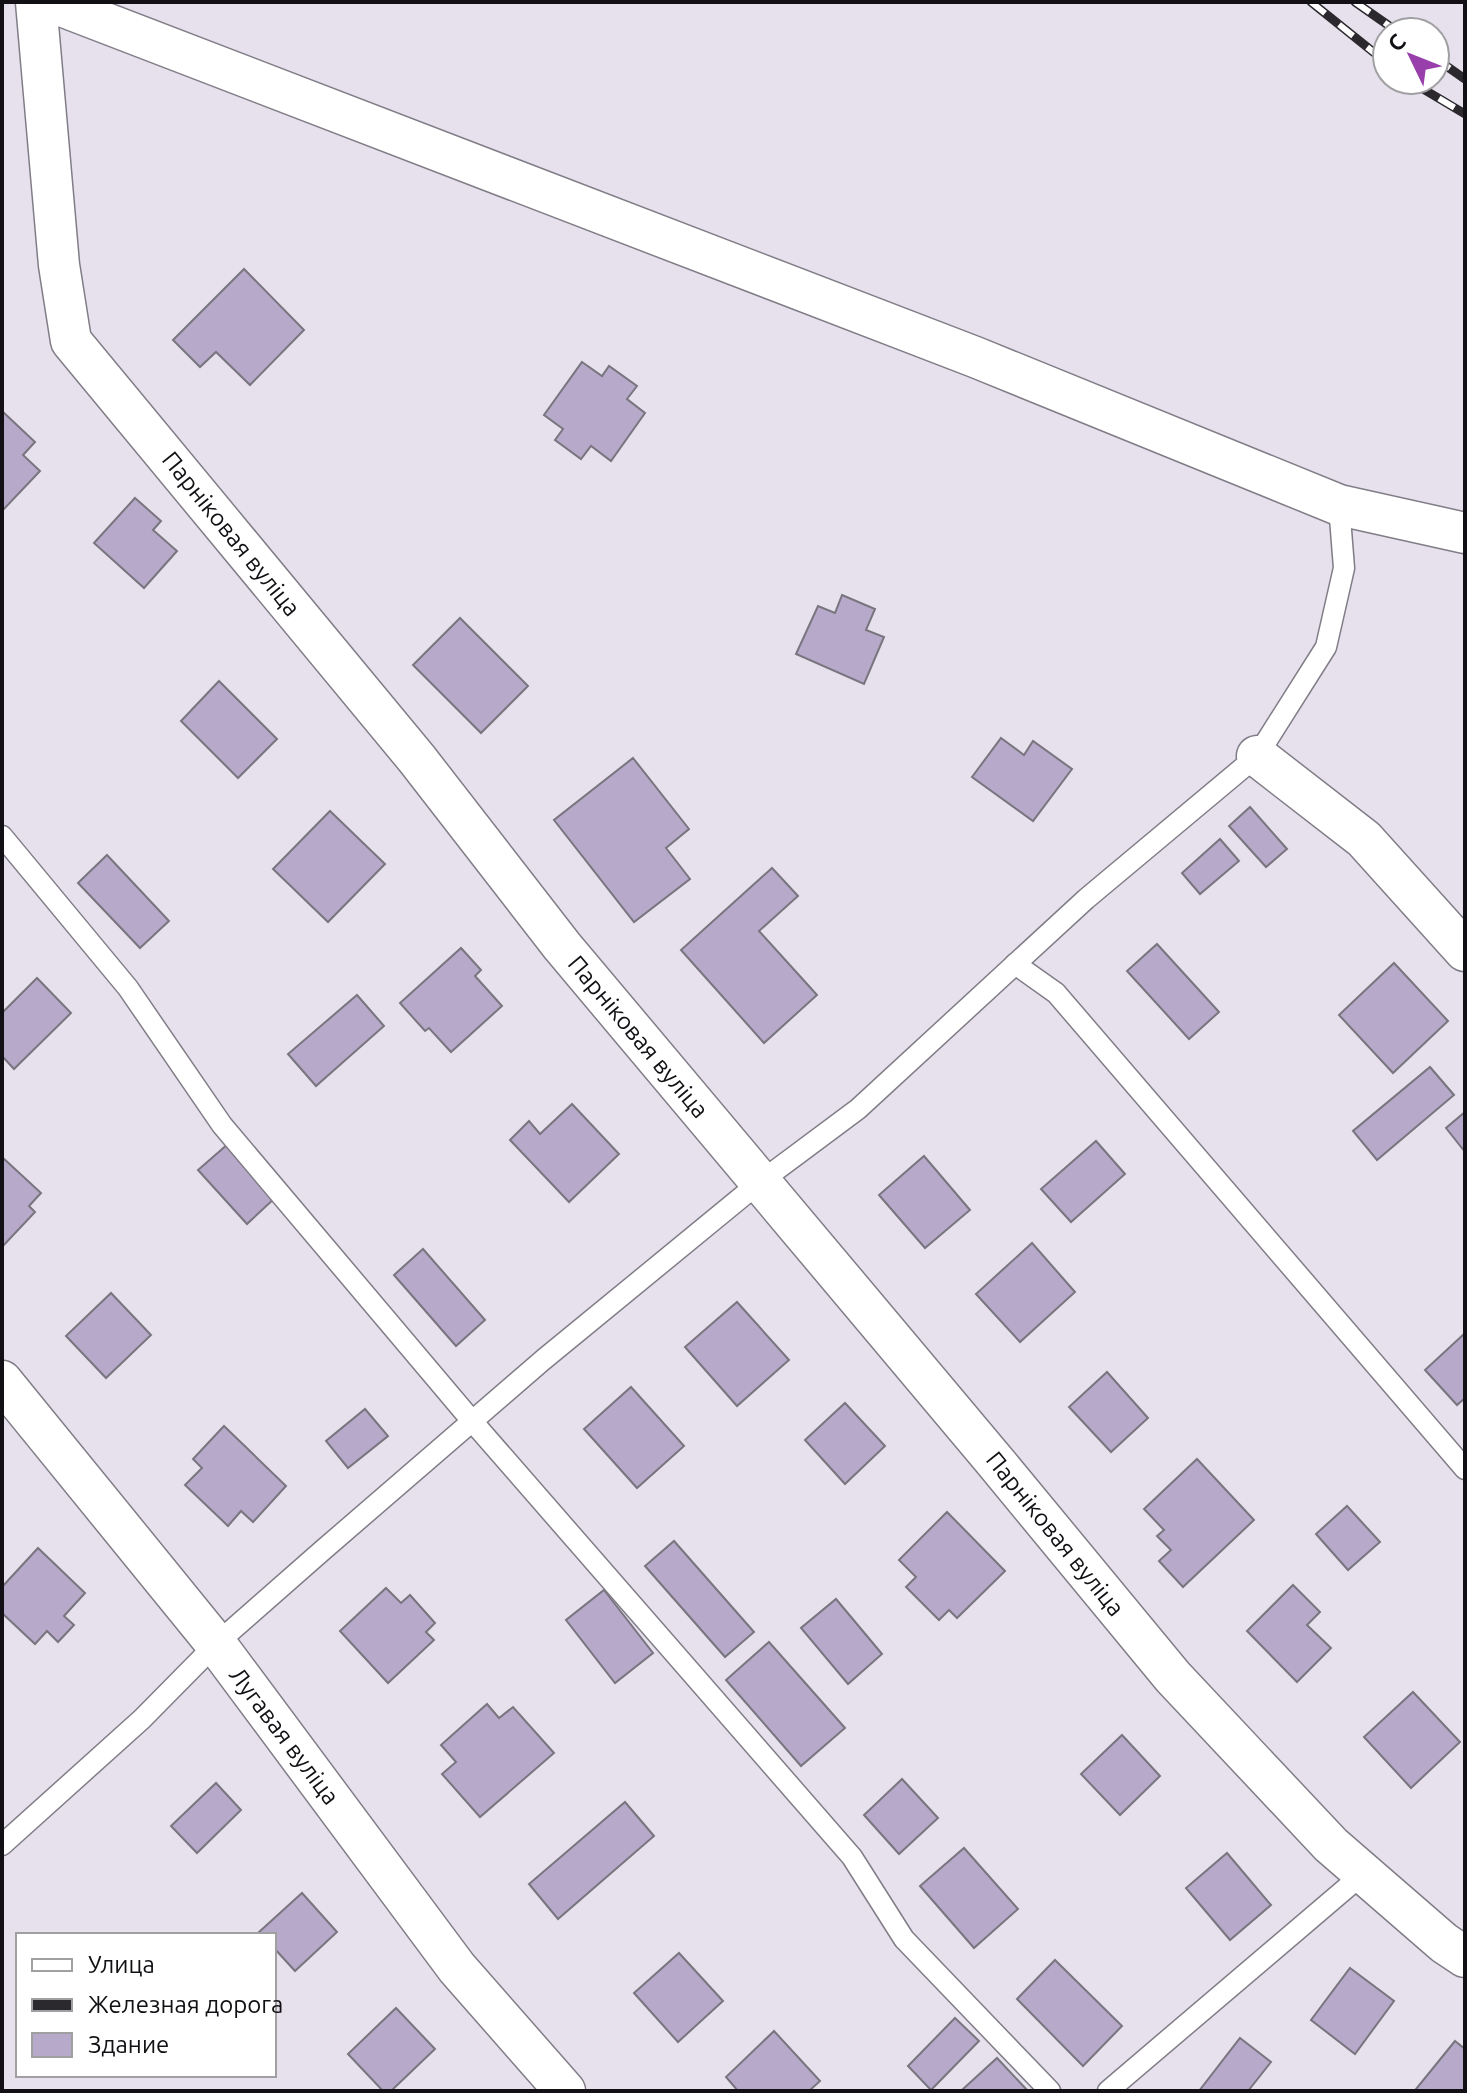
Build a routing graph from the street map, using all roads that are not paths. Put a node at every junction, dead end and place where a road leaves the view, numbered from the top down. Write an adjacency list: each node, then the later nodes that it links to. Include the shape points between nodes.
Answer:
1 (36, 2): 9 (street, Парніковая вуліца, via 71,341)
2 (51, 2): 3 (street, via 960,351)
3 (1339, 505): 4 (street); 5 (lane, via 1344,568 1326,647)
4 (1465, 533)
5 (1257, 756): 7 (street, via 1364,839); 8 (lane)
6 (2, 836): 11 (lane, via 128,988 222,1125)
7 (1465, 951)
8 (1015, 964): 9 (lane, via 858,1109); 12 (lane, via 1056,993)
9 (760, 1182): 11 (lane); 15 (street, Парніковая вуліца, via 1173,1677 1331,1845)
10 (2, 1381): 13 (street, Лугавая вуліца)
11 (472, 1421): 13 (lane); 18 (lane, via 852,1857 904,1939)
12 (1465, 1469)
13 (216, 1644): 14 (lane, via 142,1719); 17 (street, Лугавая вуліца, via 457,1968)
14 (2, 1845)
15 (1364, 1873): 16 (street, Парніковая вуліца); 19 (lane)
16 (1465, 1957)
17 (565, 2091)
18 (1050, 2091)
19 (1108, 2091)

